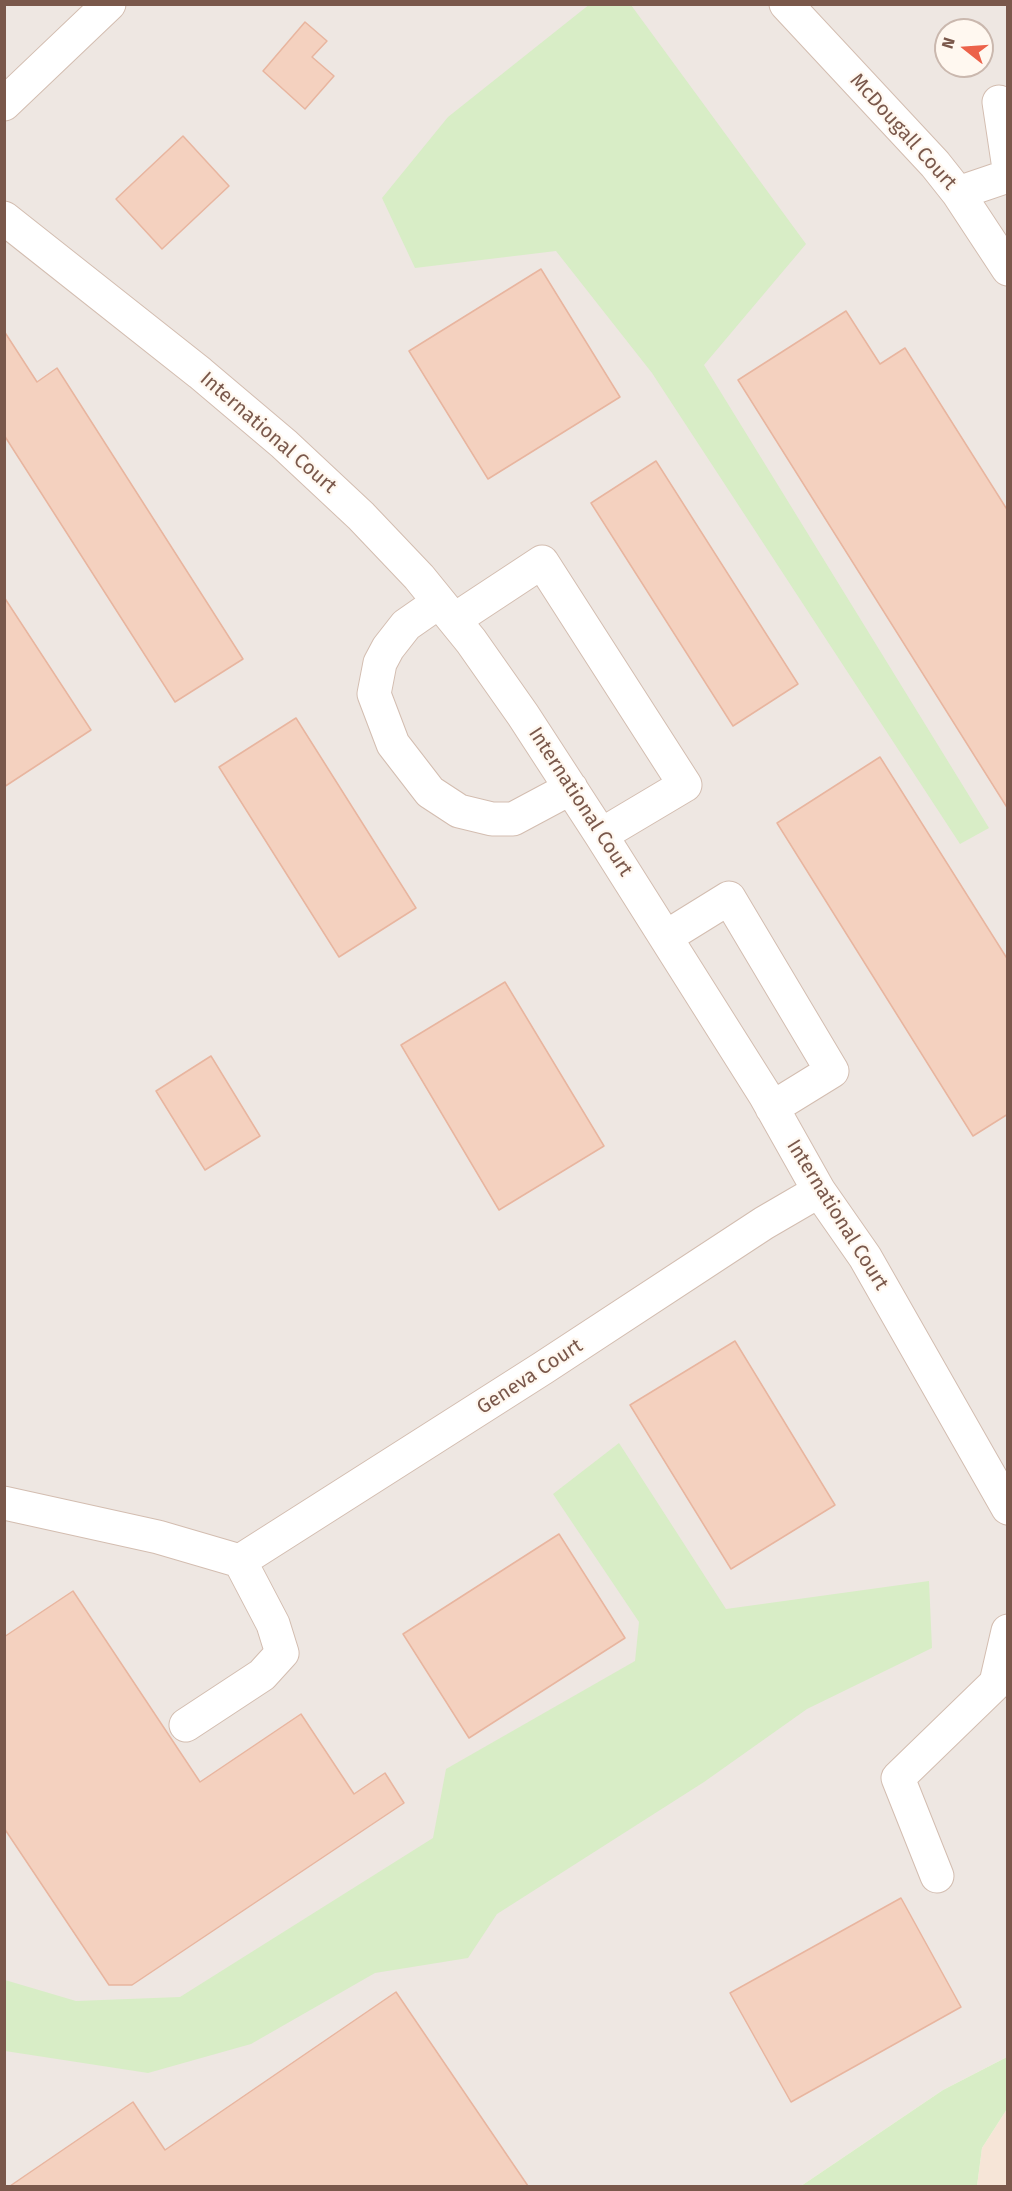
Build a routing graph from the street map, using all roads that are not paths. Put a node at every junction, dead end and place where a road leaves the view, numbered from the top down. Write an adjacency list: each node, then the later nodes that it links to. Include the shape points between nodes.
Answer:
1 (109, 4): 4 (street)
2 (786, 4): 7 (street, McDougall Court)
3 (999, 102): 5 (street)
4 (4, 104)
5 (1008, 162)
6 (1008, 176): 7 (street)
7 (958, 193): 9 (street, McDougall Court)
8 (4, 218): 10 (street, International Court, via 284,444 361,516)
9 (1008, 269)
10 (447, 611): 11 (street, International Court); 11 (street, via 406,626 380,663 374,694 393,744 430,792 459,811 492,819 513,819); 12 (street, via 542,562 685,785)
11 (571, 788): 12 (street, International Court)
12 (601, 835): 13 (street, International Court)
13 (666, 937): 14 (street, International Court); 14 (street, via 729,898 832,1071)
14 (772, 1108): 15 (street, International Court)
15 (819, 1191): 17 (street, International Court, via 865,1257); 18 (street, Geneva Court)
16 (4, 1503): 18 (street)
17 (1008, 1509)
18 (240, 1561): 20 (street, via 273,1624 282,1653 262,1676)
19 (1008, 1631): 21 (street, via 996,1683 898,1778)
20 (186, 1725)
21 (937, 1876)

